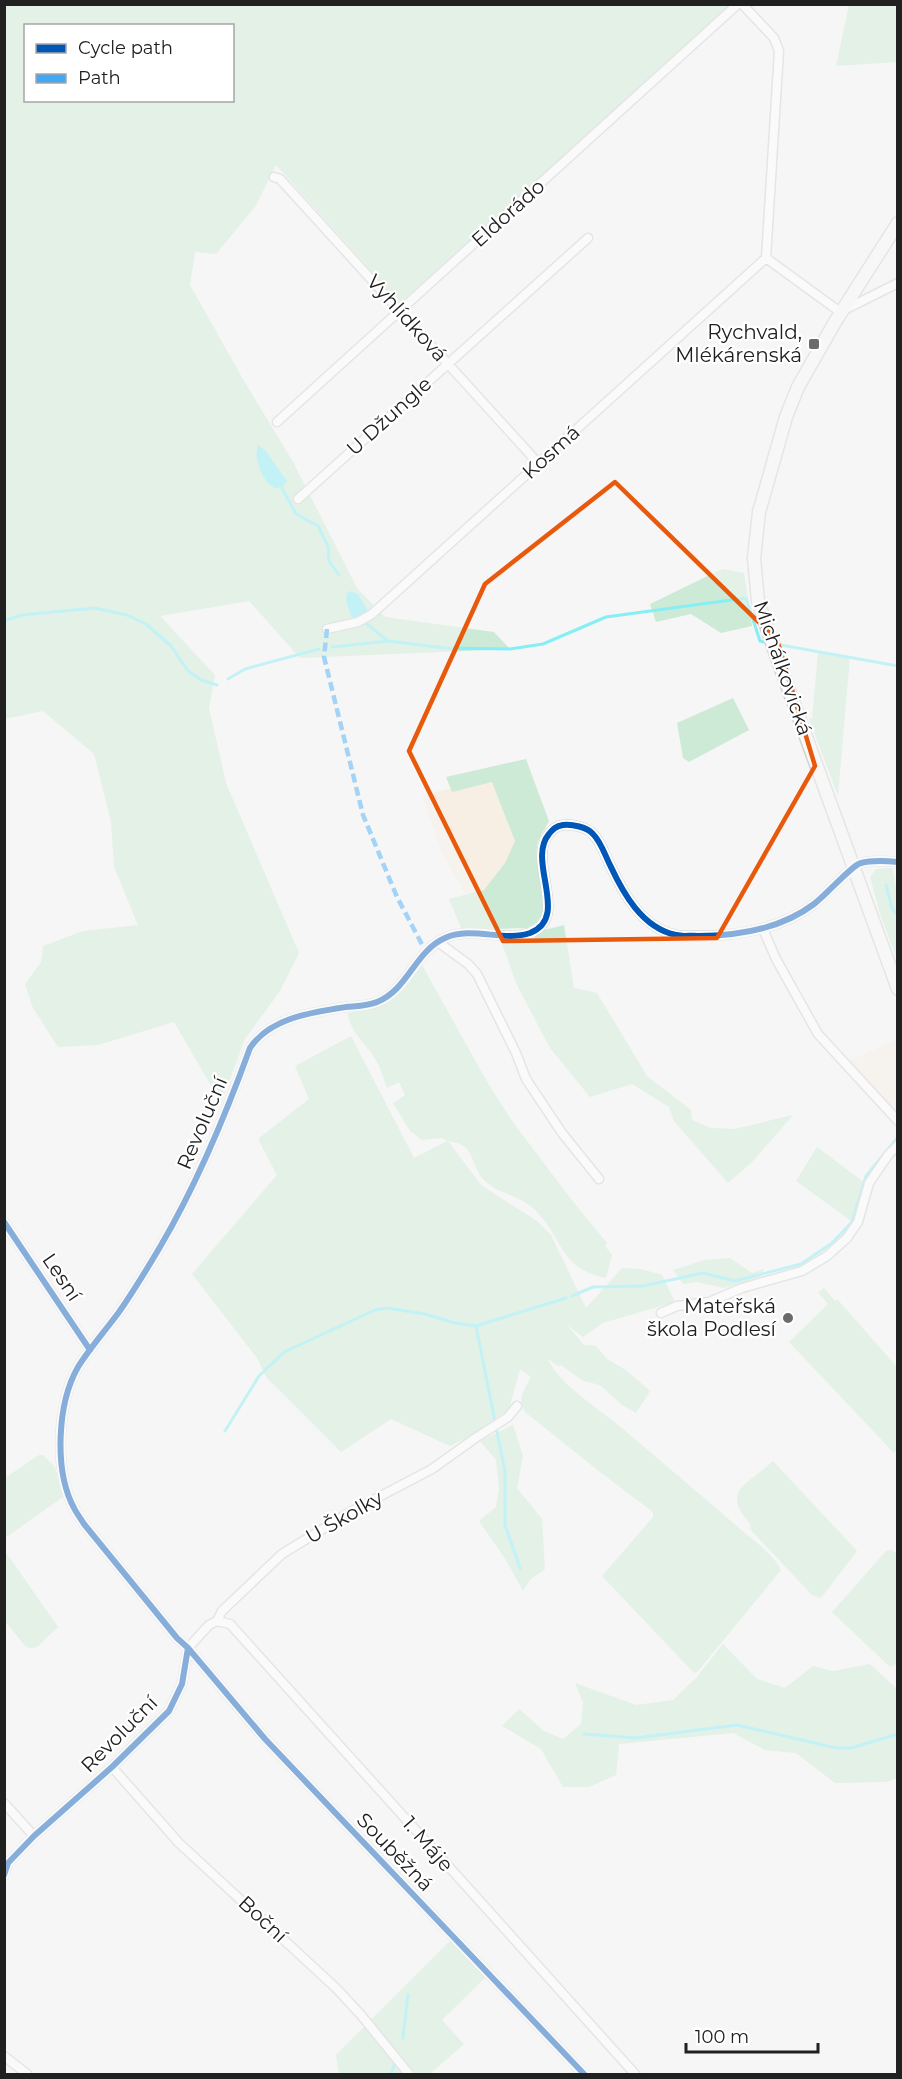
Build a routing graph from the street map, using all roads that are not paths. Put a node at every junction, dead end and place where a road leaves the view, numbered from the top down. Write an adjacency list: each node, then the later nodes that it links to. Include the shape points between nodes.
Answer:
1 (740, 4): 5 (street, via 774,38 779,51); 7 (street, Eldorádo)
2 (273, 177): 7 (street, Vyhlídková, via 280,179)
3 (897, 223): 8 (street, Michálkovická)
4 (588, 237): 9 (street, U Džungle)
5 (766, 258): 8 (street, via 828,304); 11 (street, Kosmá)
6 (897, 283): 8 (street)
7 (400, 310): 9 (street, Vyhlídková); 10 (street, Eldorádo)
8 (843, 310): 15 (street, Michálkovická, via 798,387 786,417 759,512 754,558 758,601 777,660)
9 (448, 363): 11 (street, Vyhlídková); 12 (street, U Džungle)
10 (278, 422)
11 (538, 463): 13 (street, Kosmá, via 372,614 358,622)
12 (298, 499)
13 (327, 628)
14 (897, 862): 15 (street, via 861,862)
15 (854, 866): 16 (street, Revoluční, via 813,905); 18 (street, Michálkovická)
16 (763, 929): 17 (street, Revoluční, via 712,936 676,935 651,924 620,886 591,831 566,824 554,828 545,838 542,864 549,901 546,919 537,929 529,933 457,934); 19 (street, via 818,1035)
17 (438, 942): 21 (street, via 477,974 526,1079); 24 (street, Revoluční, via 394,993 376,1003 302,1016 272,1026 257,1038 189,1194 160,1248)
18 (897, 989)
19 (897, 1121)
20 (897, 1145): 23 (street, via 869,1183 858,1222 827,1256 802,1271 709,1302 677,1306)
21 (599, 1179)
22 (4, 1222): 24 (street, Lesní)
23 (661, 1313)
24 (90, 1350): 27 (street, Revoluční, via 78,1368 66,1400 61,1430 65,1482 84,1524)
25 (517, 1406): 26 (street, U Školky, via 508,1417 432,1469 352,1510 282,1554 222,1611)
26 (217, 1622): 27 (street, U Školky, via 209,1625); 36 (street, 1. Máje, via 230,1624)
27 (188, 1648): 28 (street, Revoluční, via 182,1684 169,1711); 35 (street, Souběžná, via 265,1739)
28 (112, 1767): 30 (street, Revoluční); 34 (street, Boční, via 179,1843 337,1989)
29 (4, 1803): 30 (street)
30 (34, 1836): 31 (street, Revoluční, via 8,1863)
31 (4, 1875)
32 (4, 2056): 33 (street)
33 (27, 2074)
34 (409, 2074)
35 (584, 2074)
36 (634, 2074)

